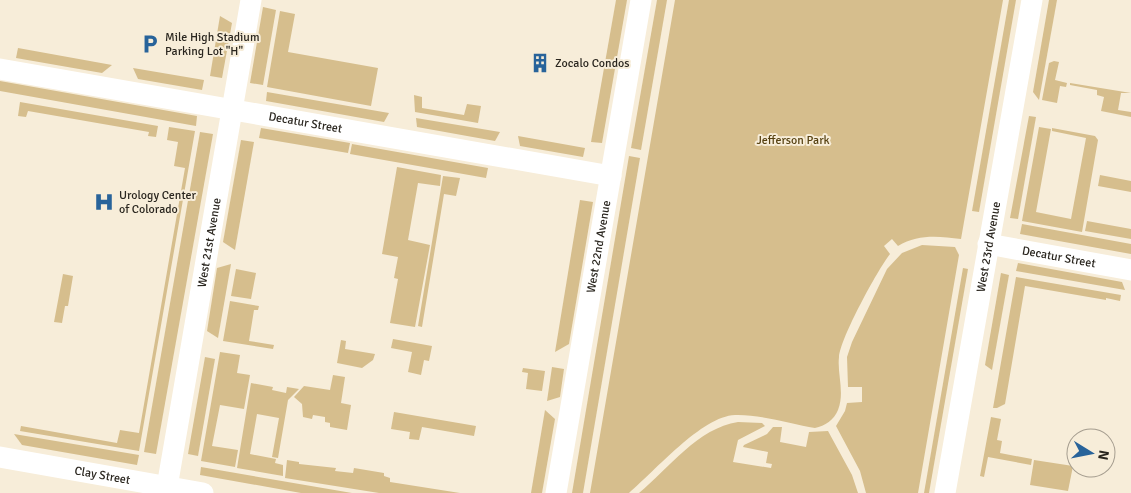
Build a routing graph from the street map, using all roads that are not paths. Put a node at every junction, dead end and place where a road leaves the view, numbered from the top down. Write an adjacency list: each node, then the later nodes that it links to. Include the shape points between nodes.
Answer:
1 (251, 0): 5 (street, West 21st Avenue)
2 (642, 0): 6 (street, West 22nd Avenue)
3 (1032, 0): 7 (street, West 23rd Avenue)
4 (0, 69): 5 (street, Decatur Street)
5 (232, 110): 6 (street, Decatur Street); 10 (street, West 21st Avenue)
6 (611, 176): 12 (street, West 22nd Avenue)
7 (988, 244): 8 (street, Decatur Street); 13 (street, West 23rd Avenue)
8 (1131, 270)
9 (0, 457): 10 (street, Clay Street)
10 (167, 487): 11 (street, Clay Street)
11 (203, 493)
12 (556, 493)
13 (945, 493)

